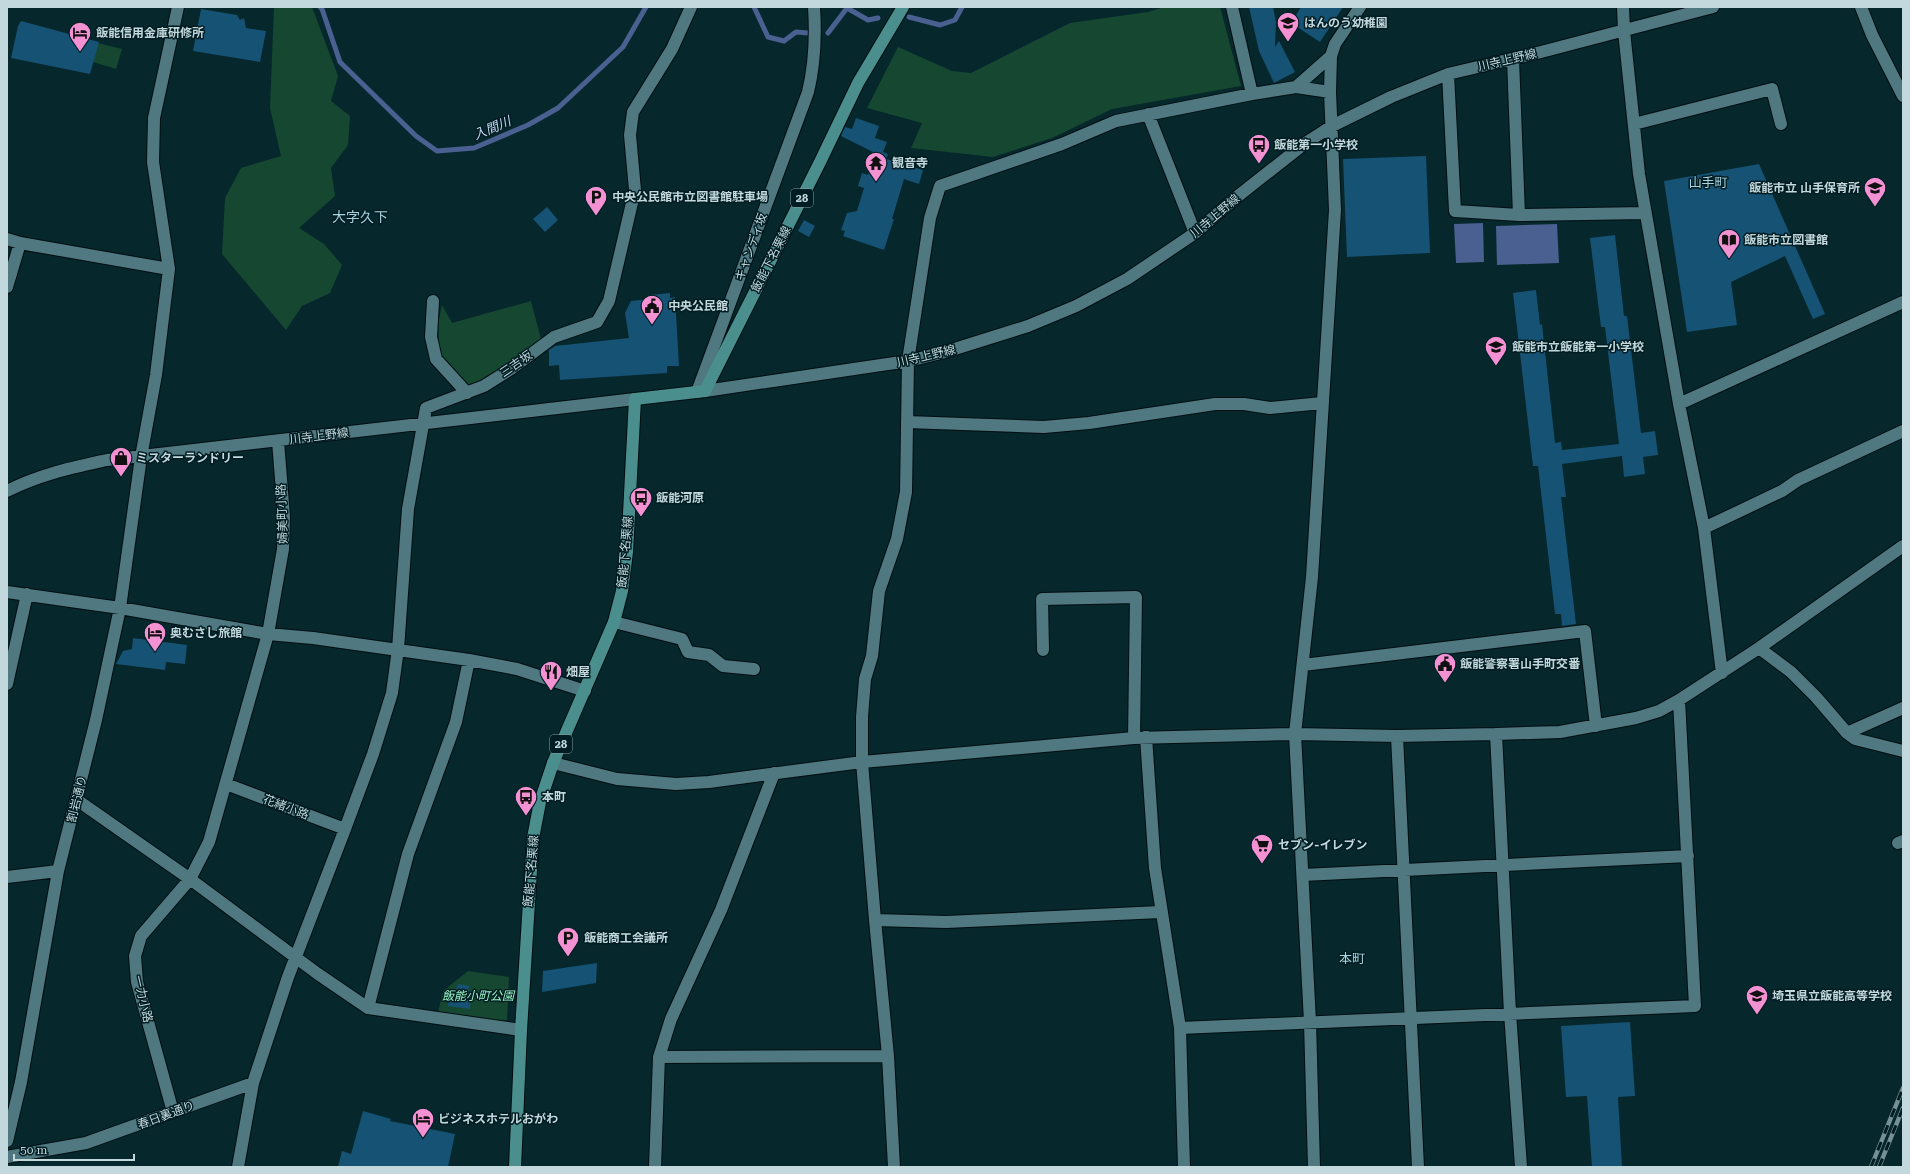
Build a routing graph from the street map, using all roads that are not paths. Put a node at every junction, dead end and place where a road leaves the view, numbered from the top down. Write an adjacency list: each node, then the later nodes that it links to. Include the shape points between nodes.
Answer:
1 (178, 7): 27 (street, 割岩通り, via 154,118 153,162)
2 (691, 7): 33 (street, 三吉坂, via 672,49 633,112 630,135 635,190 609,301 597,322 554,337 511,369)
3 (814, 7): 32 (street, キャンディ坂, via 814,70 808,92)
4 (903, 7): 32 (main road, 飯能下名栗線 / 28, via 858,83)
5 (1232, 7): 16 (street)
6 (1360, 7): 11 (street, via 1335,44)
7 (1623, 7): 10 (street)
8 (1713, 7): 10 (street, 川寺上野線)
9 (1861, 7): 17 (street)
10 (1624, 31): 12 (street, 川寺上野線); 19 (street)
11 (1331, 56): 14 (street); 15 (street)
12 (1513, 59): 13 (street, 川寺上野線); 23 (street)
13 (1448, 74): 21 (street, 川寺上野線, via 1391,97); 23 (street, via 1455,211)
14 (1296, 87): 15 (street); 16 (street)
15 (1330, 92): 21 (street)
16 (1252, 94): 18 (street)
17 (1903, 96)
18 (1148, 114): 24 (street); 31 (street, via 1116,121 1062,144 940,186 930,218)
19 (1634, 124): 20 (street, via 1772,89); 22 (street)
20 (1781, 124)
21 (1332, 126): 24 (street, 川寺上野線, via 1271,169); 35 (street, via 1335,210)
22 (1645, 213): 23 (street); 36 (street)
23 (1519, 215)
24 (1195, 233): 31 (street, 川寺上野線, via 1127,278 1068,310 985,341)
25 (7, 239): 26 (street)
26 (20, 243): 27 (street); 28 (street)
27 (169, 269): 41 (street, 割岩通り, via 156,375)
28 (7, 287)
29 (432, 301): 33 (street, via 431,337 436,358)
30 (1903, 302): 36 (street)
31 (908, 361): 32 (street, 川寺上野線); 37 (street)
32 (701, 392): 34 (main road)
33 (467, 393): 38 (street, 三吉坂, via 426,408)
34 (635, 399): 38 (street, 川寺上野線); 48 (main road, 飯能下名栗線 / 28, via 627,552 622,590)
35 (1322, 403): 37 (street, via 1270,408 1244,404 1215,404 1089,423 1044,427); 54 (street, via 1312,577)
36 (1679, 404): 43 (street)
37 (908, 422): 68 (street, via 903,510 879,591 872,656 865,679)
38 (424, 424): 40 (street, 川寺上野線); 51 (street, via 408,509)
39 (1903, 431): 43 (street)
40 (278, 441): 41 (street, 川寺上野線); 49 (street, 婦美町小路, via 284,517 283,550)
41 (142, 457): 42 (street, 川寺上野線, via 108,460 63,470 29,480); 47 (street, 割岩通り)
42 (7, 491)
43 (1704, 528): 56 (street)
44 (1903, 546): 50 (street)
45 (7, 592): 46 (street)
46 (27, 594): 47 (street); 57 (street)
47 (120, 608): 49 (street); 72 (street, 割岩通り)
48 (614, 622): 55 (street, via 682,639 688,652 709,655 723,666); 58 (main road, 飯能下名栗線 / 28)
49 (268, 634): 51 (street); 71 (street, 婦美町小路)
50 (1759, 648): 56 (street); 62 (street, via 1791,672)
51 (398, 649): 53 (street); 73 (street, via 392,693)
52 (1044, 650): 66 (street, via 1042,599 1136,597)
53 (469, 660): 58 (street, via 517,669); 84 (street, via 456,722 408,854)
54 (1303, 664): 61 (street, via 1585,631); 63 (street)
55 (754, 669)
56 (1722, 673): 59 (street)
57 (7, 684)
58 (585, 691): 69 (main road, 飯能下名栗線 / 28)
59 (1679, 700): 61 (street, via 1660,711); 74 (street)
60 (1903, 708): 62 (street)
61 (1596, 726): 64 (street, via 1560,732)
62 (1847, 733): 67 (street, via 1855,739)
63 (1295, 734): 65 (street); 66 (street); 78 (street)
64 (1496, 734): 65 (street); 75 (street)
65 (1397, 736): 76 (street)
66 (1140, 738): 68 (street); 81 (street)
67 (1903, 751)
68 (862, 762): 70 (street); 82 (street)
69 (553, 763): 70 (street, via 617,779 676,784); 89 (main road, 飯能下名栗線 / 28, via 540,802 533,838)
70 (774, 773): 91 (street, via 721,910 671,1019)
71 (226, 784): 73 (street, 花緒小路); 80 (street, 一力小路, via 209,842)
72 (77, 800): 77 (street, 割岩通り); 80 (street)
73 (345, 829): 83 (street)
74 (1688, 856): 75 (street); 85 (street, via 1695,1006)
75 (1504, 866): 76 (street); 85 (street)
76 (1404, 870): 78 (street); 86 (street)
77 (58, 871): 79 (street); 94 (street, 割岩通り, via 21,1082)
78 (1303, 875): 87 (street)
79 (7, 877)
80 (190, 879): 83 (street); 93 (street, 一力小路, via 140,936 135,956 137,982)
81 (1160, 912): 82 (street, via 946,922); 88 (street)
82 (875, 920): 90 (street)
83 (297, 958): 84 (street); 92 (street, via 288,977)
84 (368, 1008): 89 (street)
85 (1510, 1013): 86 (street); 103 (street)
86 (1411, 1017): 87 (street); 102 (street)
87 (1310, 1022): 88 (street); 101 (street)
88 (1180, 1028): 100 (street)
89 (520, 1030): 97 (main road, 飯能下名栗線 / 28)
90 (888, 1056): 91 (street); 99 (street)
91 (659, 1057): 98 (street)
92 (253, 1083): 93 (street, 春日裏通り); 96 (street)
93 (173, 1112): 95 (street, 春日裏通り, via 86,1143)
94 (7, 1141)
95 (7, 1157)
96 (238, 1167)
97 (515, 1167)
98 (655, 1167)
99 (894, 1167)
100 (1184, 1167)
101 (1314, 1167)
102 (1418, 1167)
103 (1521, 1167)

